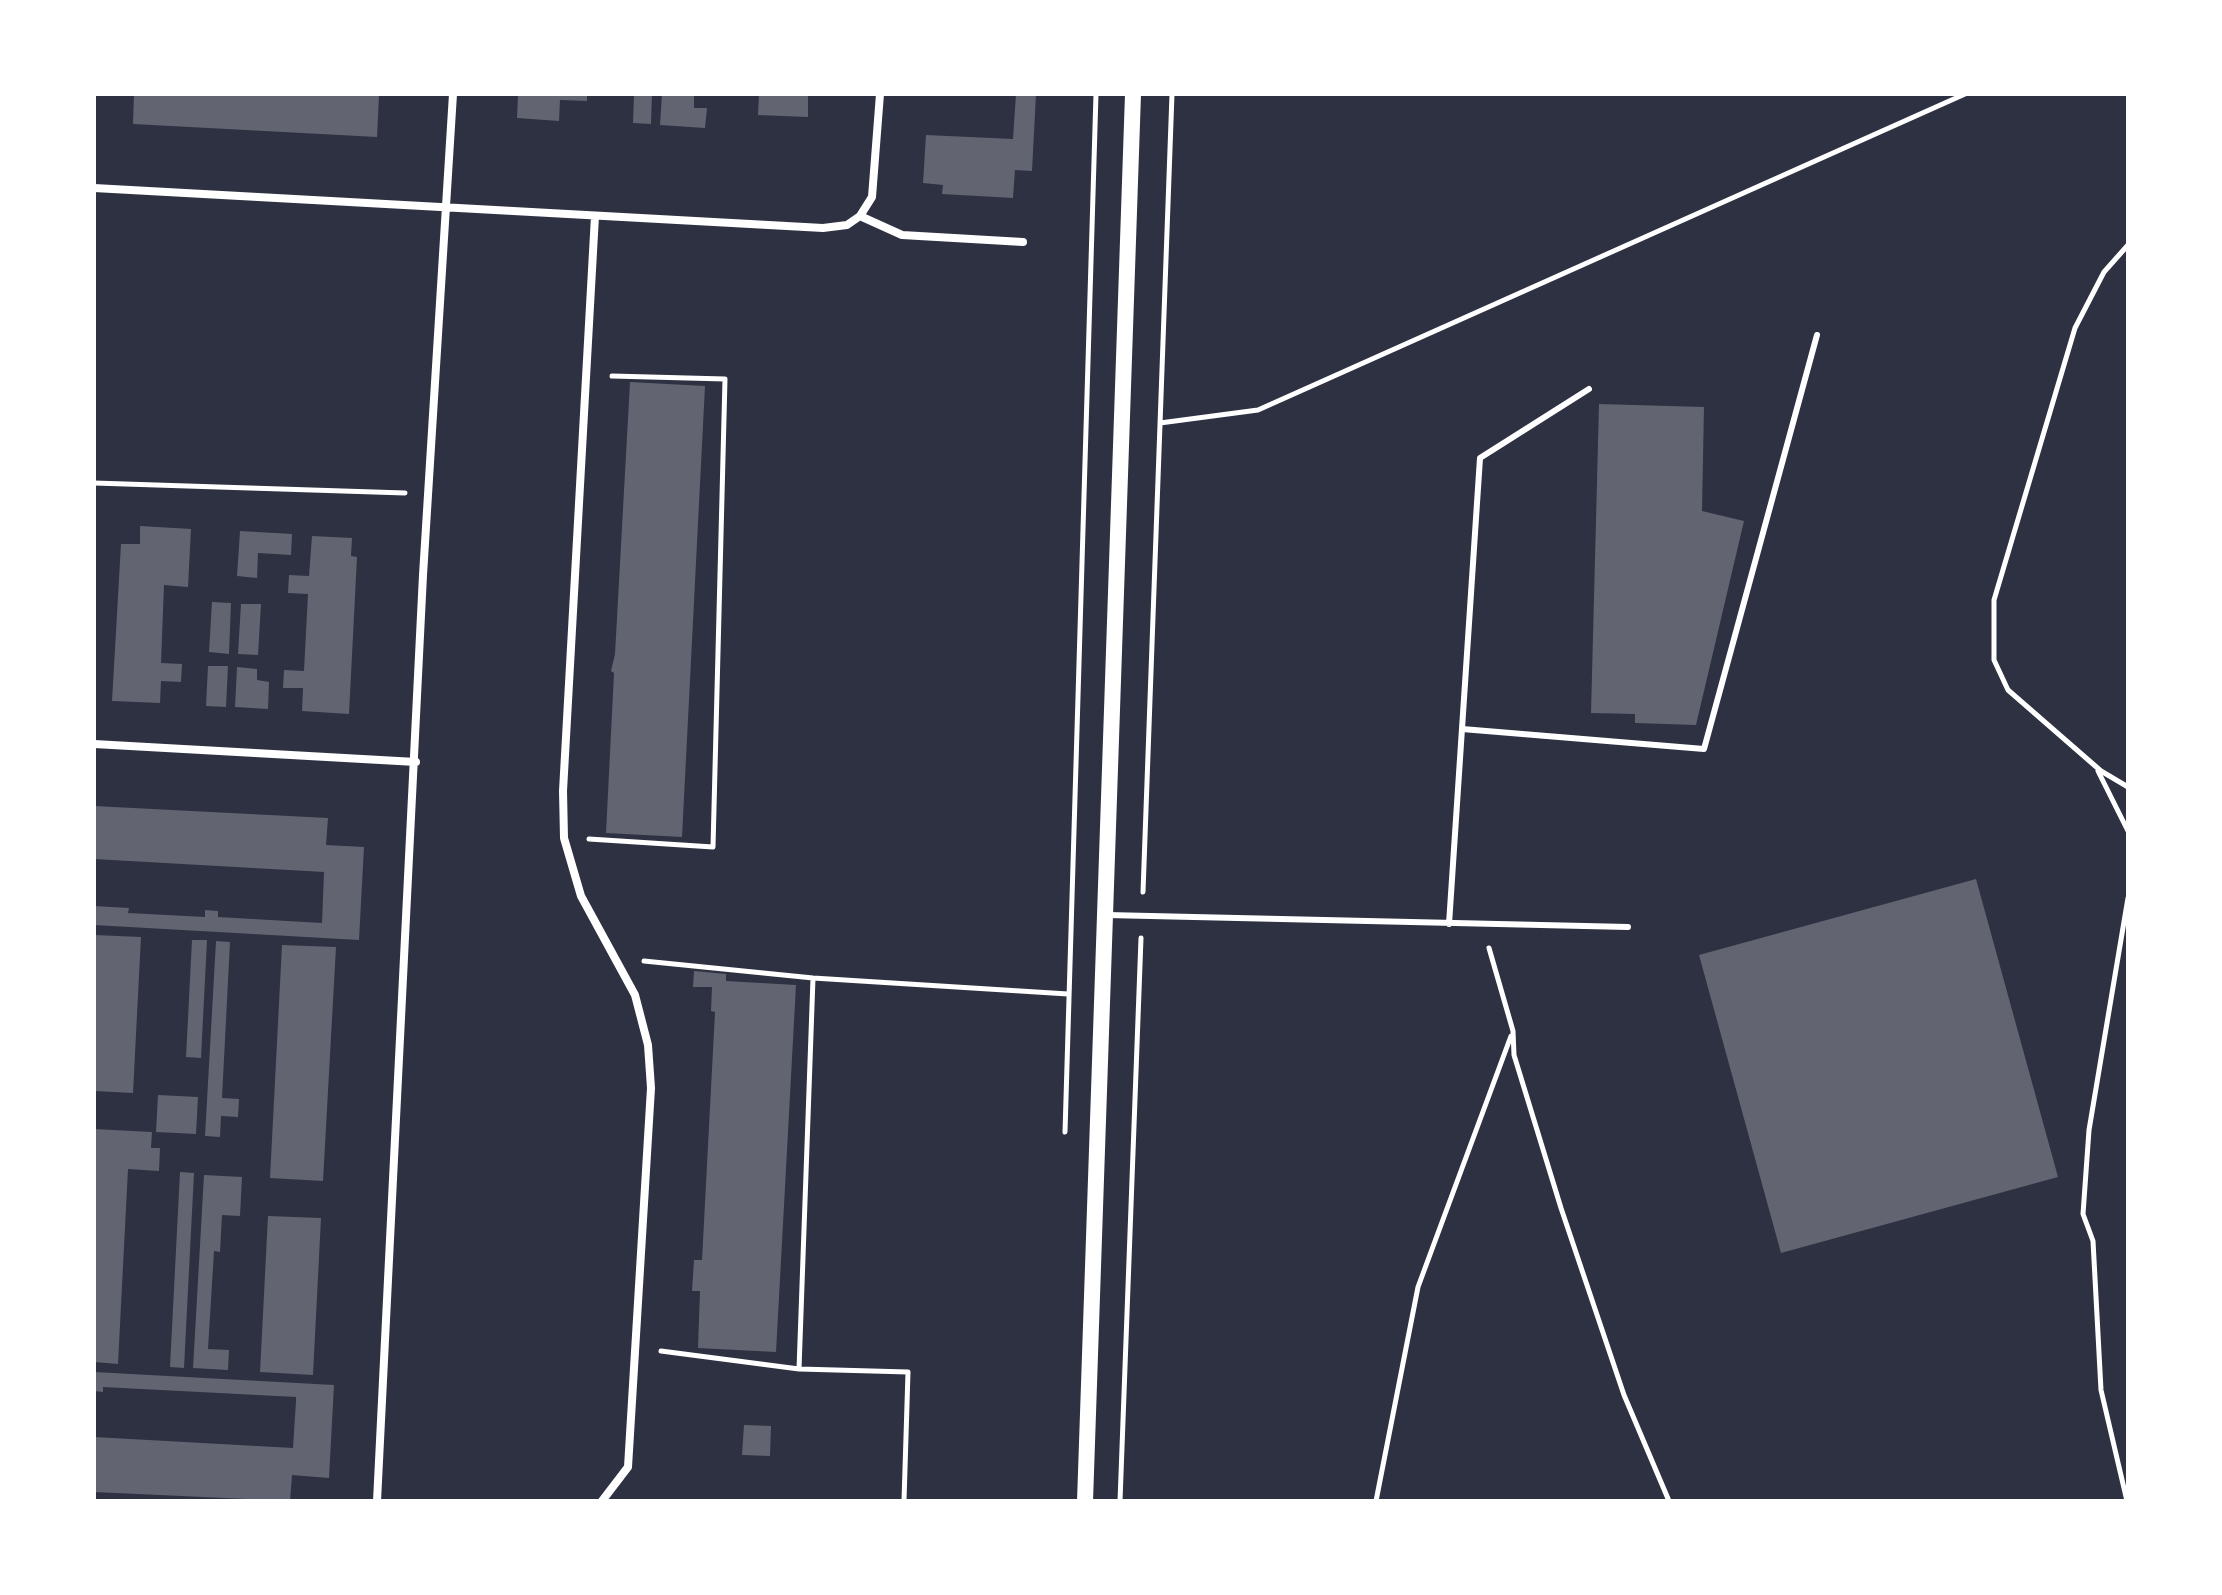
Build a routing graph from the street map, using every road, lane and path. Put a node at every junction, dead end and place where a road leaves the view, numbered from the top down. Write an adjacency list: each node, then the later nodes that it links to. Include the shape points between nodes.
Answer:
1 (453, 94): 8 (street)
2 (880, 94): 10 (street, via 872,197)
3 (1096, 94): 33 (path, via 1068,994)
4 (1133, 94): 27 (main road)
5 (1172, 94): 16 (path)
6 (1965, 94): 16 (path, via 1258,410)
7 (94, 188): 8 (street)
8 (446, 207): 9 (street); 18 (street)
9 (595, 216): 10 (street, via 823,228 847,225); 14 (street)
10 (860, 216): 11 (street, via 902,235)
11 (1023, 242)
12 (2128, 245): 22 (path, via 2104,272 2075,328 1994,600 1994,660 2008,690)
13 (1817, 335): 19 (lane, via 1704,749)
14 (584, 375): 25 (street); 25 (path, via 725,379 713,847)
15 (1589, 389): 19 (lane, via 1480,458)
16 (1160, 423): 28 (path)
17 (94, 483): 18 (path)
18 (429, 494): 21 (street)
19 (1462, 729): 29 (lane)
20 (94, 744): 21 (street)
21 (416, 762): 37 (street)
22 (2095, 765): 23 (path); 24 (path)
23 (2128, 787)
24 (2128, 831)
25 (564, 838): 32 (street, via 581,896)
26 (2128, 898): 44 (path, via 2089,1130 2083,1214 2093,1241 2101,1390)
27 (1107, 915): 28 (lane); 40 (main road)
28 (1142, 916): 29 (lane); 41 (path)
29 (1449, 924): 30 (lane)
30 (1482, 925): 31 (lane); 34 (path)
31 (1628, 927)
32 (615, 958): 33 (path); 35 (street, via 635,995 648,1045 651,1088)
33 (813, 978): 36 (path)
34 (1513, 1031): 42 (path, via 1418,1287); 43 (path, via 1514,1055 1561,1208 1624,1395)
35 (637, 1348): 36 (path); 38 (street, via 628,1467)
36 (799, 1369): 39 (path, via 908,1372)
37 (377, 1501)
38 (602, 1501)
39 (904, 1501)
40 (1085, 1501)
41 (1120, 1501)
42 (1376, 1501)
43 (1669, 1501)
44 (2127, 1501)

